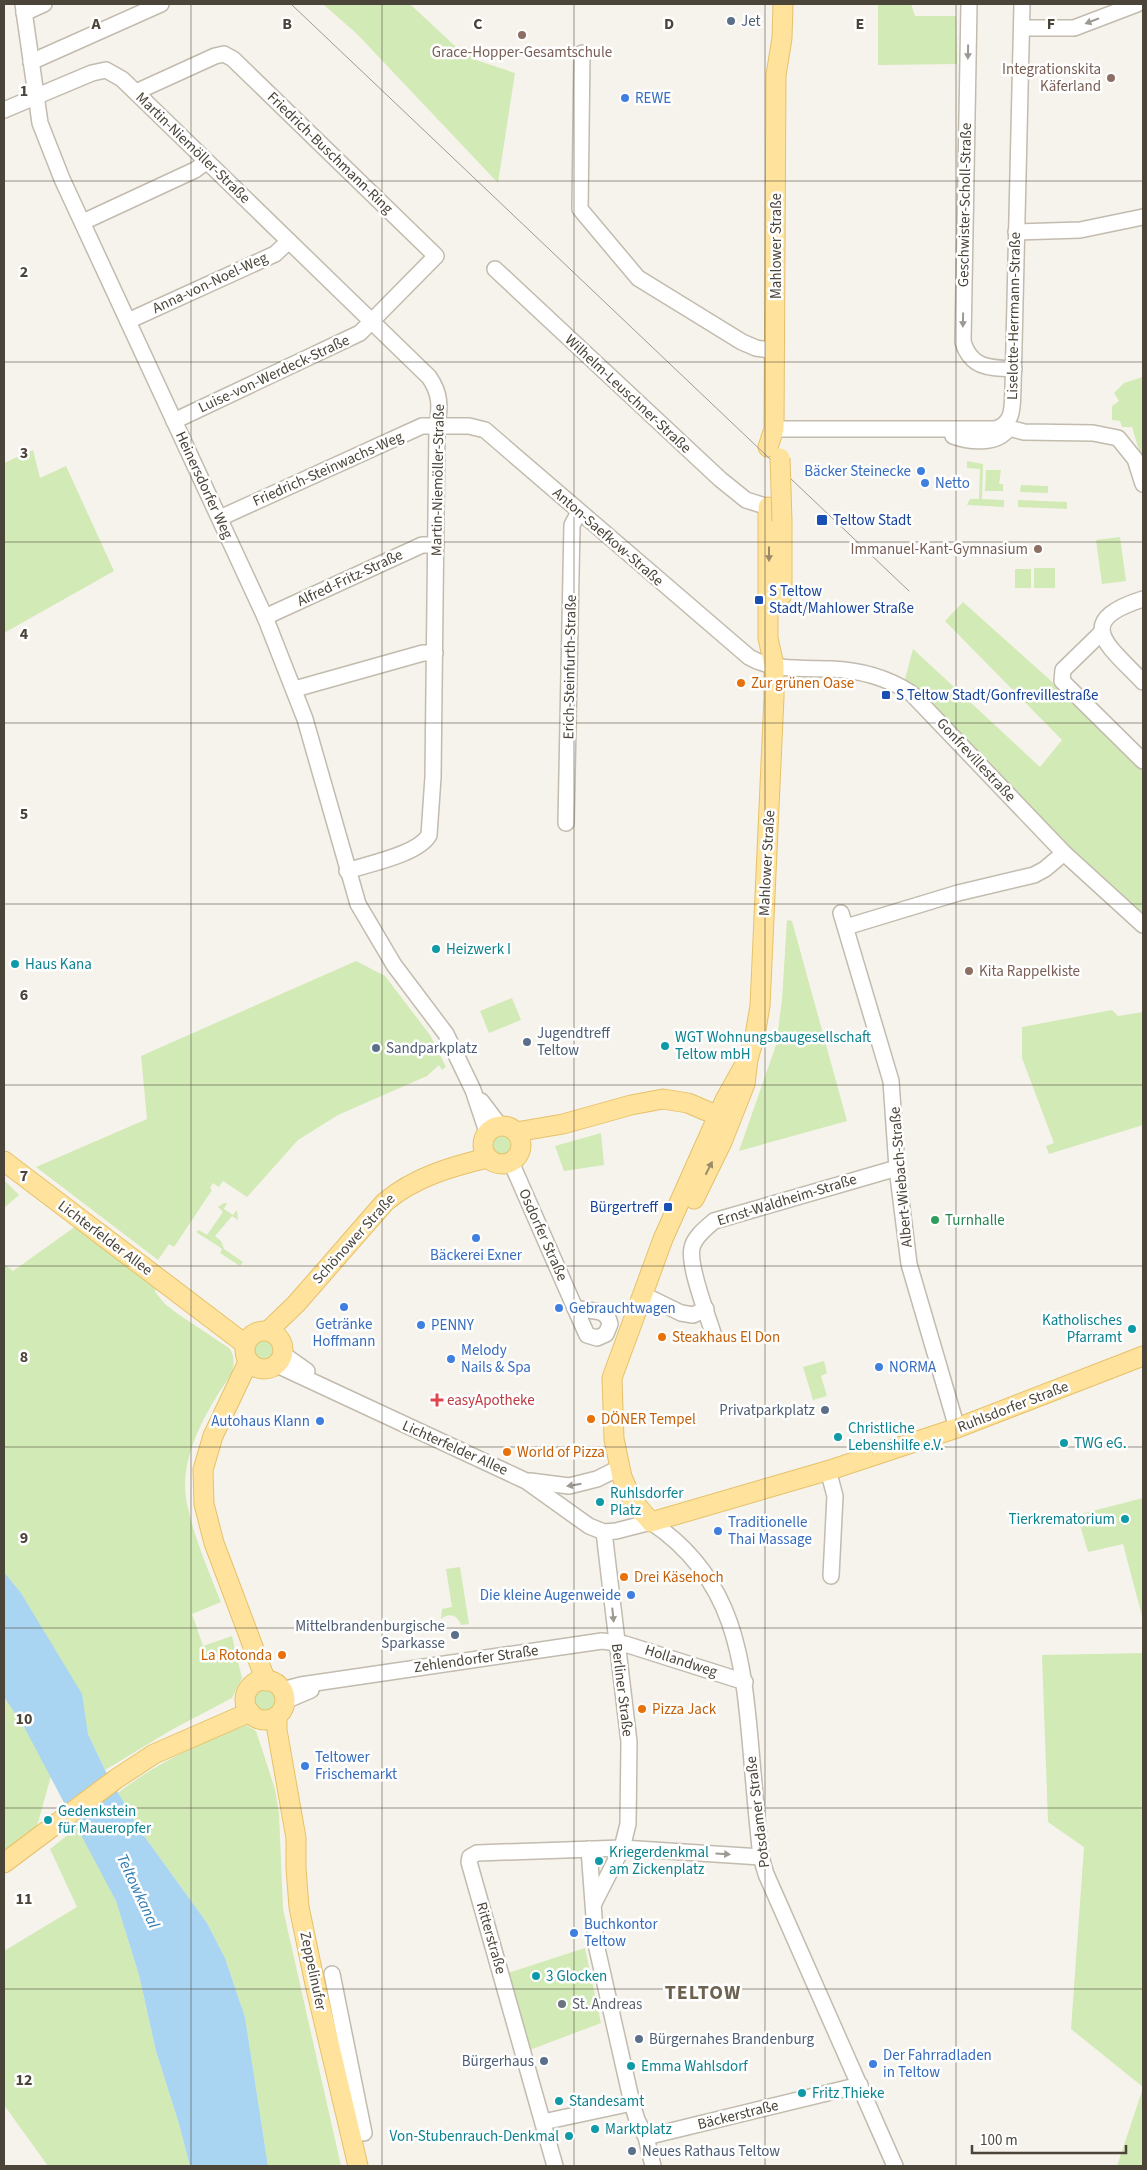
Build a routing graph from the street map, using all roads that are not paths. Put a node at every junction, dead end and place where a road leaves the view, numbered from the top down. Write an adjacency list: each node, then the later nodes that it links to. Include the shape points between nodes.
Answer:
1 (44, 4): 8 (street)
2 (161, 4): 11 (street)
3 (774, 4): 12 (main road, Mahlower Straße, via 773,34)
4 (783, 4): 12 (main road, Mahlower Straße)
5 (968, 4): 25 (street, Geschwister-Scholl-Straße, one-way to 25, via 963,342 967,354 975,362)
6 (1022, 4): 9 (street, Liselotte-Herrmann-Straße)
7 (1137, 4): 9 (street, one-way to 9, via 1074,28)
8 (23, 8): 11 (street, Heinersdorfer Weg)
9 (1022, 28): 19 (street, Liselotte-Herrmann-Straße)
10 (582, 54): 24 (street, via 580,210 638,278 742,342 756,348)
11 (31, 62): 14 (street, Heinersdorfer Weg)
12 (777, 63): 24 (main road, Mahlower Straße)
13 (136, 92): 14 (street, Martin-Niemöller-Straße, via 106,70); 16 (street, Martin-Niemöller-Straße); 23 (street, Friedrich-Buschmann-Ring, via 224,54 233,59 436,256)
14 (36, 96): 15 (street); 18 (street, Heinersdorfer Weg, via 40,123 62,180)
15 (4, 110)
16 (206, 162): 18 (street, via 196,170); 20 (street, Martin-Niemöller-Straße)
17 (1143, 217): 19 (street, via 1080,230)
18 (83, 222): 22 (street, Heinersdorfer Weg)
19 (1016, 232): 25 (street, Liselotte-Herrmann-Straße)
20 (288, 241): 22 (street, Anna-von-Noel-Weg, via 275,254); 23 (street, Martin-Niemöller-Straße)
21 (495, 269): 32 (street, Wilhelm-Leuschner-Straße, via 720,479 746,500)
22 (128, 321): 26 (street, Heinersdorfer Weg)
23 (371, 322): 26 (street, Luise-von-Werdeck-Straße, via 360,334); 28 (street, Martin-Niemöller-Straße, via 429,377 438,390 440,411)
24 (775, 350): 29 (main road, Mahlower Straße)
25 (1014, 370): 27 (street, Liselotte-Herrmann-Straße)
26 (174, 421): 34 (street, Heinersdorfer Weg)
27 (1010, 421): 29 (street, Liselotte-Herrmann-Straße, via 1002,427 944,430); 31 (street, via 1024,432 1118,438 1132,455)
28 (437, 427): 33 (street, Anton-Saefkow-Straße, via 469,426 485,430); 34 (street, Friedrich-Steinwachs-Weg, via 422,426); 35 (street, Martin-Niemöller-Straße)
29 (774, 429): 30 (main road, Mahlower Straße, via 780,440)
30 (774, 453): 32 (main road, Mahlower Straße); 41 (main road, Mahlower Straße, bridge, via 782,521 781,638)
31 (1143, 484)
32 (768, 507): 41 (main road, Mahlower Straße, one-way to 41, via 768,638)
33 (579, 512): 41 (street, Anton-Saefkow-Straße, via 748,657); 46 (street, Erich-Steinfurth-Straße, via 572,526)
34 (220, 518): 37 (street, Heinersdorfer Weg)
35 (436, 545): 37 (street, Alfred-Fritz-Straße, via 422,545); 39 (street, Martin-Niemöller-Straße)
36 (1143, 598): 38 (street, via 1108,615)
37 (265, 617): 44 (street, Heinersdorfer Weg)
38 (1102, 632): 42 (street, via 1106,644); 45 (street, via 1064,670 1062,681)
39 (435, 653): 44 (street, via 423,653); 48 (street, Martin-Niemöller-Straße, via 429,835 420,846)
40 (1143, 661): 42 (street)
41 (774, 666): 47 (street, Gonfrevillestraße, via 866,673 900,686 920,701); 50 (main road, Mahlower Straße, via 760,1006 748,1059)
42 (1128, 666): 43 (street)
43 (1143, 682)
44 (295, 689): 48 (street, Heinersdorfer Weg)
45 (1143, 760)
46 (566, 823)
47 (1064, 853): 49 (street, Gonfrevillestraße); 54 (street, Albert-Wiebach-Straße, via 1034,875 844,920 891,1081)
48 (347, 871): 51 (street, Heinersdorfer Weg, via 366,921 394,966 436,1018)
49 (1143, 925)
50 (724, 1119): 51 (main road, Schönower Straße, via 688,1103 664,1099); 55 (main road, Mahlower Straße, via 663,1239)
51 (499, 1140): 53 (main road, via 498,1164); 59 (main road, Schönower Straße, via 413,1182 385,1202 296,1304)
52 (4, 1161): 59 (main road, Lichterfelder Allee, via 208,1314 219,1316)
53 (510, 1162): 56 (street, Osdorfer Straße)
54 (897, 1168): 57 (street, Ernst-Waldheim-Straße, via 714,1221 702,1231 692,1248); 61 (street, Albert-Wiebach-Straße, via 908,1264)
55 (644, 1295): 57 (street, via 693,1315); 62 (main road, Mahlower Straße, via 612,1378 614,1439)
56 (575, 1308)
57 (706, 1310): 58 (street, Ernst-Waldheim-Straße)
58 (713, 1333)
59 (264, 1350): 64 (street, Lichterfelder Allee, via 310,1382); 70 (main road, Schönower Straße, via 226,1412 207,1452 202,1489 207,1521 240,1613)
60 (1143, 1356): 61 (main road, Ruhlsdorfer Straße)
61 (957, 1428): 63 (main road, Ruhlsdorfer Straße)
62 (619, 1468): 64 (street, one-way to 64, via 597,1480 569,1486); 65 (main road, Mahlower Straße, via 632,1500)
63 (828, 1470): 65 (main road, Ruhlsdorfer Straße); 67 (street, via 835,1496)
64 (526, 1480): 66 (street, via 575,1517)
65 (651, 1522): 66 (street); 69 (street, Potsdamer Straße, via 674,1537 710,1583 727,1614)
66 (604, 1532): 68 (street, Berliner Straße, one-way to 68)
67 (831, 1576)
68 (616, 1642): 69 (street, Hollandweg); 70 (street, Zehlendorfer Straße, via 553,1647 301,1685); 71 (street, Berliner Straße, via 629,1742 628,1824)
69 (745, 1682): 73 (street, Potsdamer Straße)
70 (265, 1701): 74 (main road, Zehlendorfer Straße, via 154,1754); 82 (main road, Zeppelinufer, via 286,1773 296,1838 300,1908)
71 (622, 1848): 72 (street, Ritterstraße); 73 (street, Ritterstraße, one-way to 73); 75 (street, Berliner Straße)
72 (589, 1849): 75 (street); 79 (street, Ritterstraße, via 476,1853 469,1859)
73 (761, 1856): 77 (street, Potsdamer Straße, via 774,1893)
74 (4, 1863)
75 (594, 1903): 78 (street, via 596,1944)
76 (332, 1974): 80 (street, Zeppelinufer)
77 (860, 2085): 81 (street, Bäckerstraße); 85 (street, Potsdamer Straße)
78 (632, 2103): 79 (street); 81 (street)
79 (543, 2122): 83 (street, Ritterstraße)
80 (364, 2133)
81 (646, 2137): 84 (street)
82 (358, 2166)
83 (555, 2166)
84 (653, 2166)
85 (895, 2166)

